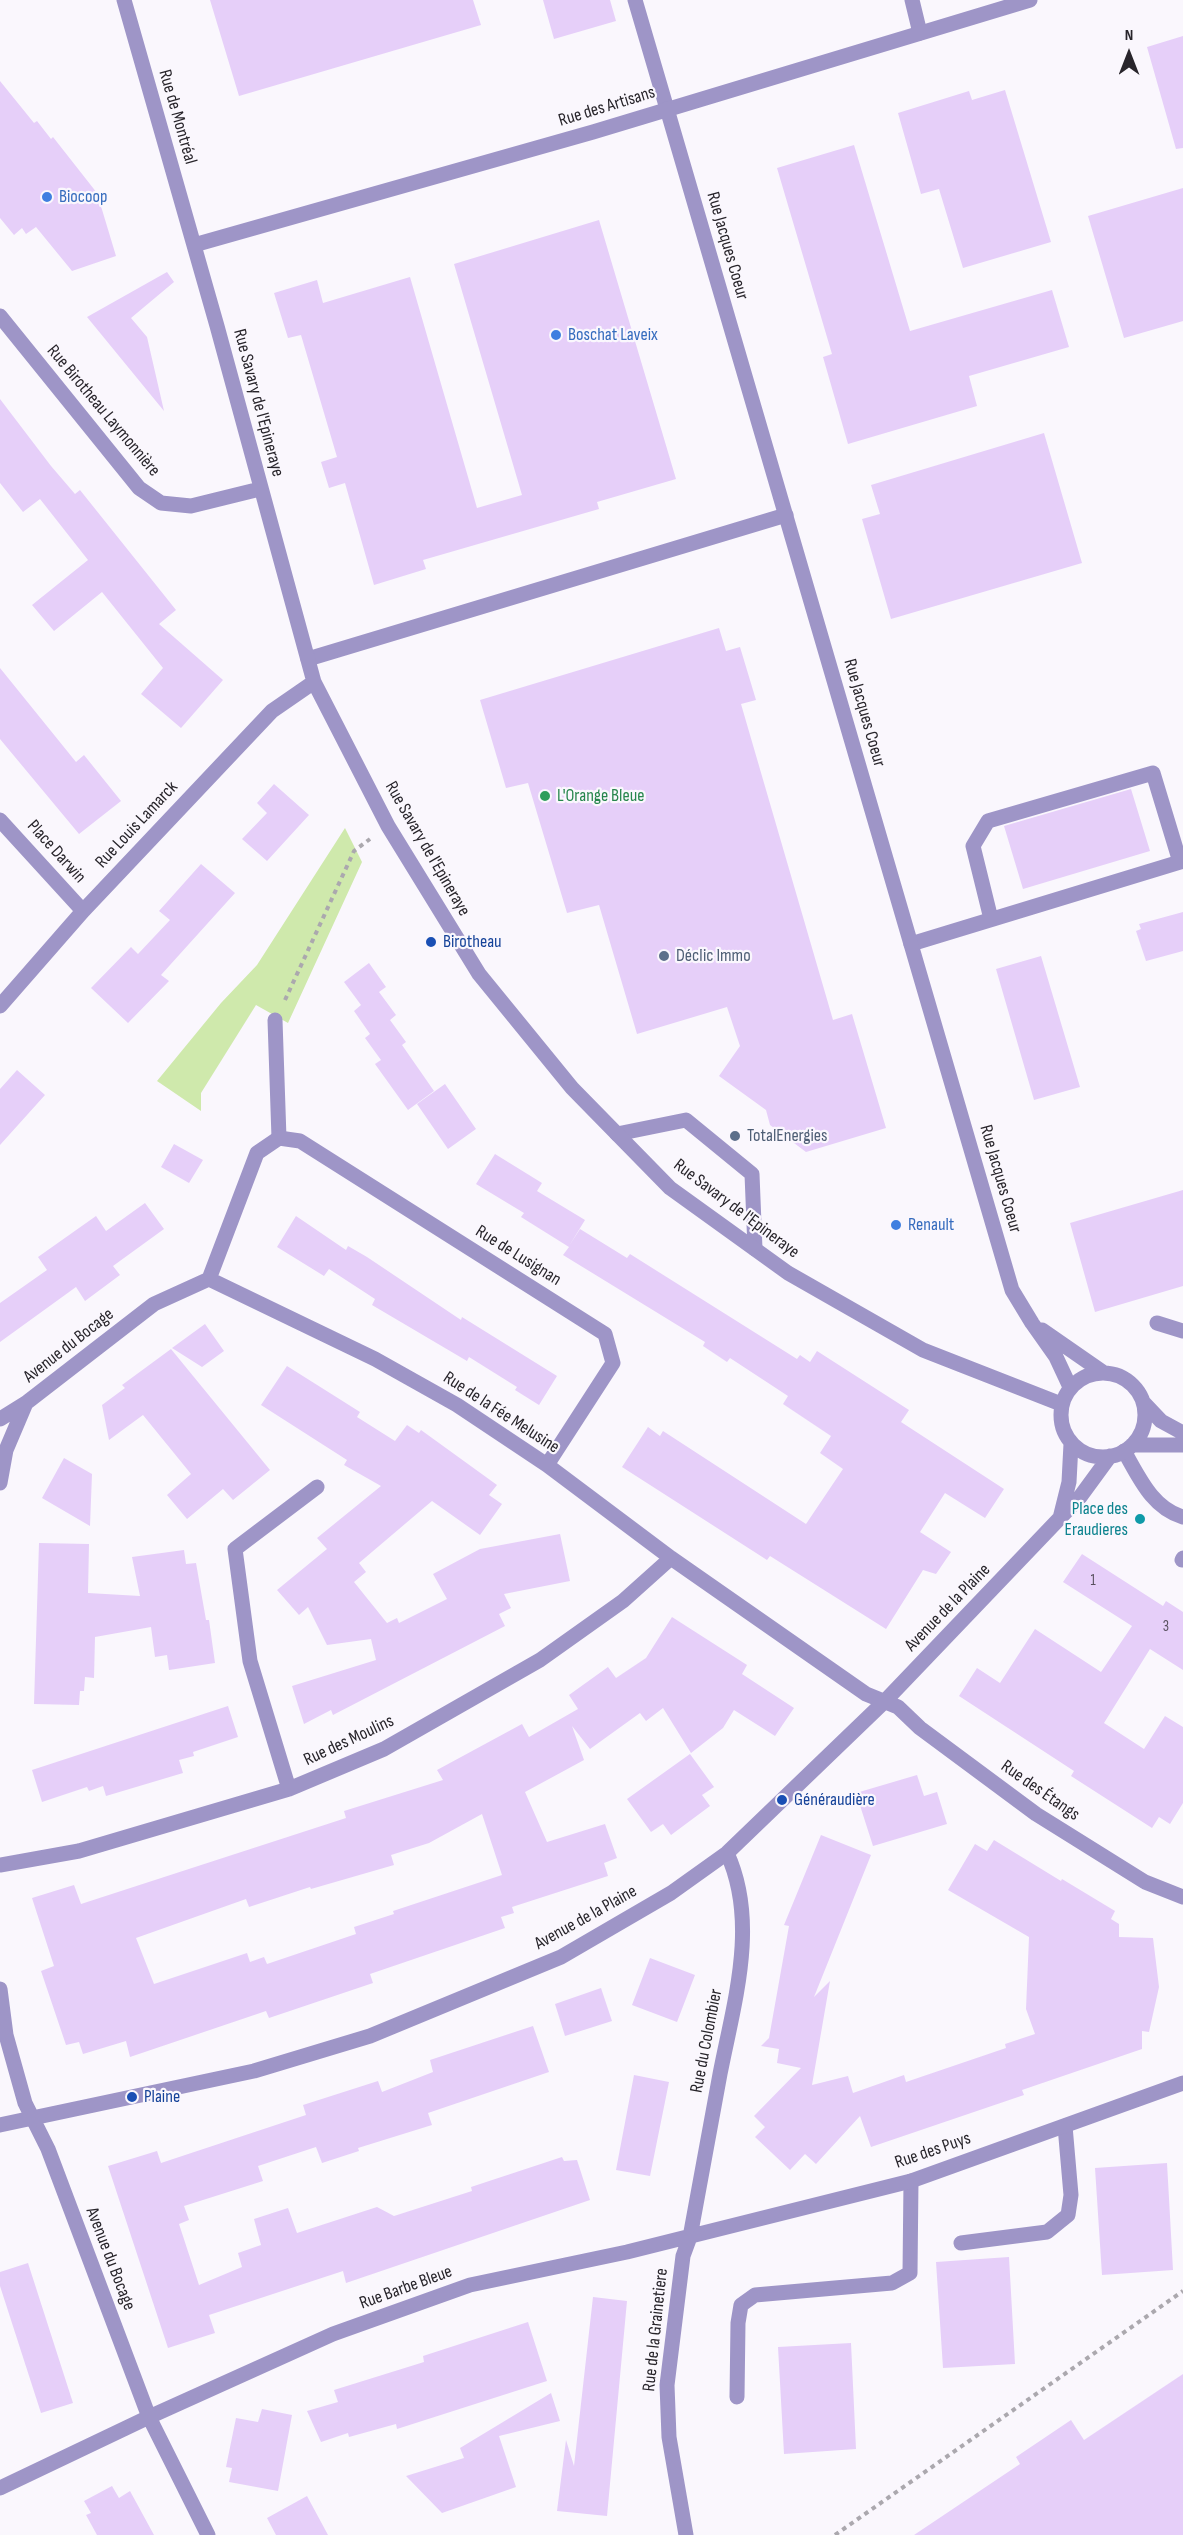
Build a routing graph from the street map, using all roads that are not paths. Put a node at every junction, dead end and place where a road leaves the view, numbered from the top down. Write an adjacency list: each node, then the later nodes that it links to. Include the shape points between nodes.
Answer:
1 (124, 0): 7 (street, Rue de Montréal)
2 (635, 0): 6 (street, Rue Jacques Coeur)
3 (912, 0): 5 (street)
4 (1030, 0): 5 (street, Rue des Artisans)
5 (920, 33): 6 (street, Rue des Artisans)
6 (667, 109): 7 (street, Rue des Artisans); 10 (street, Rue Jacques Coeur)
7 (194, 245): 9 (street, Rue Savary de l'Epineraye)
8 (0, 316): 9 (street, Rue Birotheau Laymonnière, via 139,488 161,503 191,506)
9 (260, 489): 11 (street, Rue Savary de l'Epineraye)
10 (786, 515): 11 (street); 16 (street, Rue Jacques Coeur)
11 (308, 659): 12 (street, Rue Savary de l'Epineraye)
12 (314, 682): 14 (street, Rue Louis Lamarck, via 272,711); 19 (street, Rue Savary de l'Epineraye, via 388,826 479,974 572,1088)
13 (0, 820): 14 (street, Place Darwin)
14 (83, 911): 17 (street, Rue Louis Lamarck)
15 (992, 919): 15 (street, via 1180,862 1153,773 988,821 973,846); 16 (street)
16 (911, 944): 23 (street, Rue Jacques Coeur, via 1012,1290)
17 (0, 1006)
18 (275, 1020): 20 (street)
19 (617, 1134): 21 (street, Rue Savary de l'Epineraye, via 670,1188); 21 (street, via 686,1120 752,1174)
20 (279, 1138): 22 (street, via 257,1153); 36 (street, Rue de Lusignan, via 300,1141 605,1334 613,1363)
21 (755, 1249): 30 (street, Rue Savary de l'Epineraye, via 788,1273 923,1350)
22 (209, 1279): 29 (street, Avenue du Bocage, via 154,1304); 36 (street, Rue de la Fée Melusine, via 375,1359 457,1406)
23 (1032, 1323): 26 (street, Rue Jacques Coeur); 27 (street, Rue Jacques Coeur, via 1056,1357)
24 (1157, 1323): 25 (street)
25 (1183, 1331)
26 (1104, 1373): 27 (street, via 1091,1374); 28 (street, via 1128,1381)
27 (1070, 1387): 30 (street)
28 (1143, 1402): 32 (street, via 1161,1421); 35 (street, via 1144,1425)
29 (27, 1403): 31 (street); 37 (street, Avenue du Bocage, via 6,1450)
30 (1061, 1404): 33 (street, via 1060,1419)
31 (0, 1419)
32 (1183, 1433)
33 (1071, 1444): 35 (street, via 1096,1456); 40 (street, Avenue de la Plaine, via 1069,1482)
34 (1183, 1445): 35 (street)
35 (1122, 1451): 39 (street, via 1155,1501); 40 (street, Avenue de la Plaine)
36 (547, 1466): 41 (street, Rue de la Fée Melusine)
37 (0, 1483)
38 (317, 1487): 43 (street, via 235,1549 250,1661)
39 (1183, 1517)
40 (1060, 1518): 42 (street, Avenue de la Plaine)
41 (671, 1558): 42 (street, Rue de la Fée Melusine, via 866,1694); 43 (street, Rue des Moulins, via 623,1601 540,1660 384,1749)
42 (885, 1701): 44 (street, Avenue de la Plaine); 46 (street, Rue des Étangs, via 1036,1814 1145,1882)
43 (289, 1789): 45 (street, Rue des Moulins, via 79,1851)
44 (726, 1853): 49 (street, Avenue de la Plaine, via 671,1893 561,1957 370,2036 254,2071); 53 (street, Rue du Colombier, via 734,1868 741,1905 742,1955)
45 (0, 1864)
46 (1183, 1897)
47 (0, 1989): 49 (street, Avenue du Bocage, via 6,2035)
48 (1183, 2083): 51 (street, Rue des Puys)
49 (32, 2118): 50 (street, Avenue de la Plaine); 56 (street, Avenue du Bocage, via 48,2149)
50 (0, 2125)
51 (1065, 2126): 52 (street, Rue des Puys); 54 (street, via 1071,2195 1068,2215 1047,2232)
52 (911, 2181): 53 (street, Rue des Puys); 55 (street, via 910,2273 892,2283 755,2295 741,2305)
53 (690, 2236): 56 (street, Rue Barbe Bleue, via 470,2285 333,2334); 59 (street, Rue de la Grainetiere, via 683,2256 667,2385 669,2437)
54 (961, 2243)
55 (737, 2397)
56 (149, 2416): 57 (street, Rue Barbe Bleue); 58 (street, Avenue du Bocage)
57 (0, 2488)
58 (208, 2535)
59 (686, 2535)

